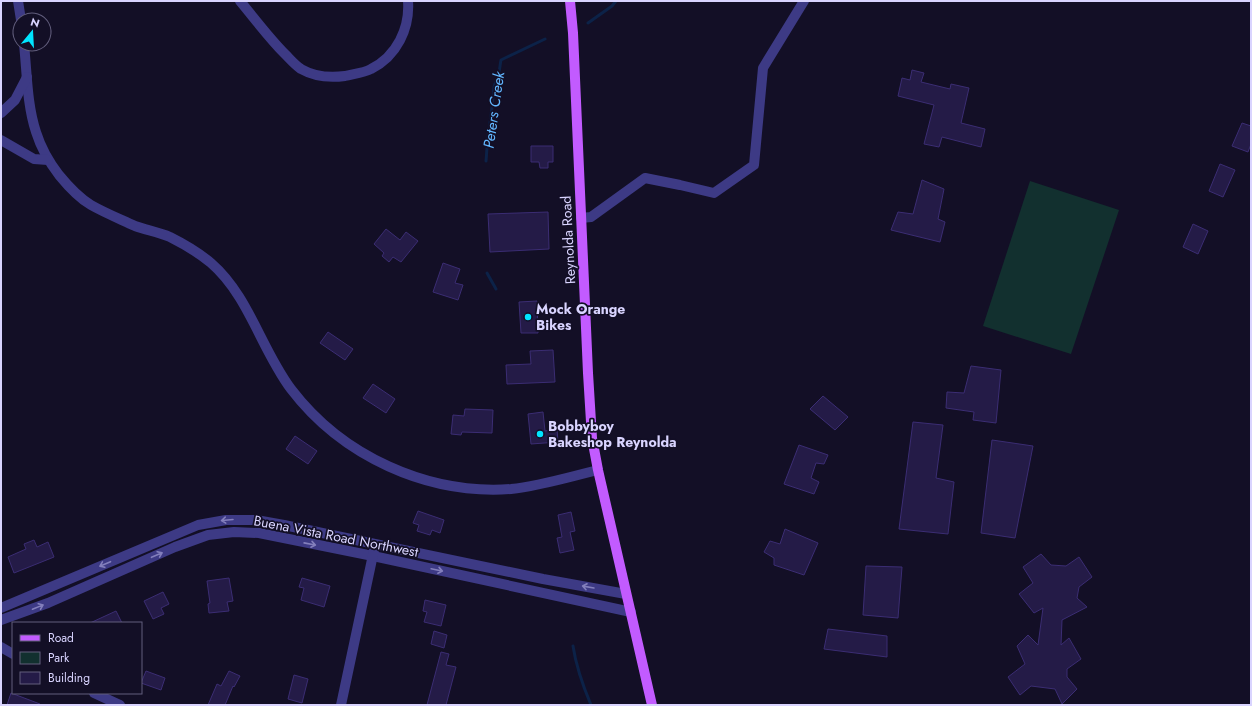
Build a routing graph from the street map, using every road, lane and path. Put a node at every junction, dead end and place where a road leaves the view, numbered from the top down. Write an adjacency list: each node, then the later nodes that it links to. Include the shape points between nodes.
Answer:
1 (18, 1): 6 (street)
2 (240, 1): 3 (street, via 276,45 297,65 309,73 332,78 370,70 390,55 408,22)
3 (408, 1)
4 (570, 1): 12 (main road, Reynolda Road)
5 (804, 1): 12 (street, via 763,68 754,165 714,193 645,178 591,217)
6 (20, 12)
7 (25, 52): 8 (street)
8 (27, 77): 9 (street, via 15,100); 11 (street, via 36,132)
9 (1, 113)
10 (1, 140): 11 (street, via 34,159)
11 (48, 160): 13 (street, via 68,186 90,204 140,228 169,237 191,248 211,263 231,284 291,389 326,426 364,454 412,476 440,484 488,490 536,485)
12 (581, 218): 13 (main road, Reynolda Road, via 592,431)
13 (598, 470): 16 (main road, Reynolda Road)
14 (375, 544): 15 (street); 16 (street, Buena Vista Road Northwest, one-way to 14); 17 (street, Buena Vista Road Northwest, one-way to 17, via 256,520 226,520 198,525)
15 (373, 556): 18 (street, Buena Vista Road Northwest, one-way to 18); 19 (street, Buena Vista Road Northwest, one-way to 15, via 208,536 234,532 259,534); 24 (street)
16 (626, 594): 18 (main road, Reynolda Road)
17 (1, 608)
18 (631, 612): 25 (main road, Reynolda Road)
19 (1, 620)
20 (1, 647): 21 (street)
21 (12, 653)
22 (96, 694): 23 (street)
23 (120, 705)
24 (341, 705)
25 (652, 705)

